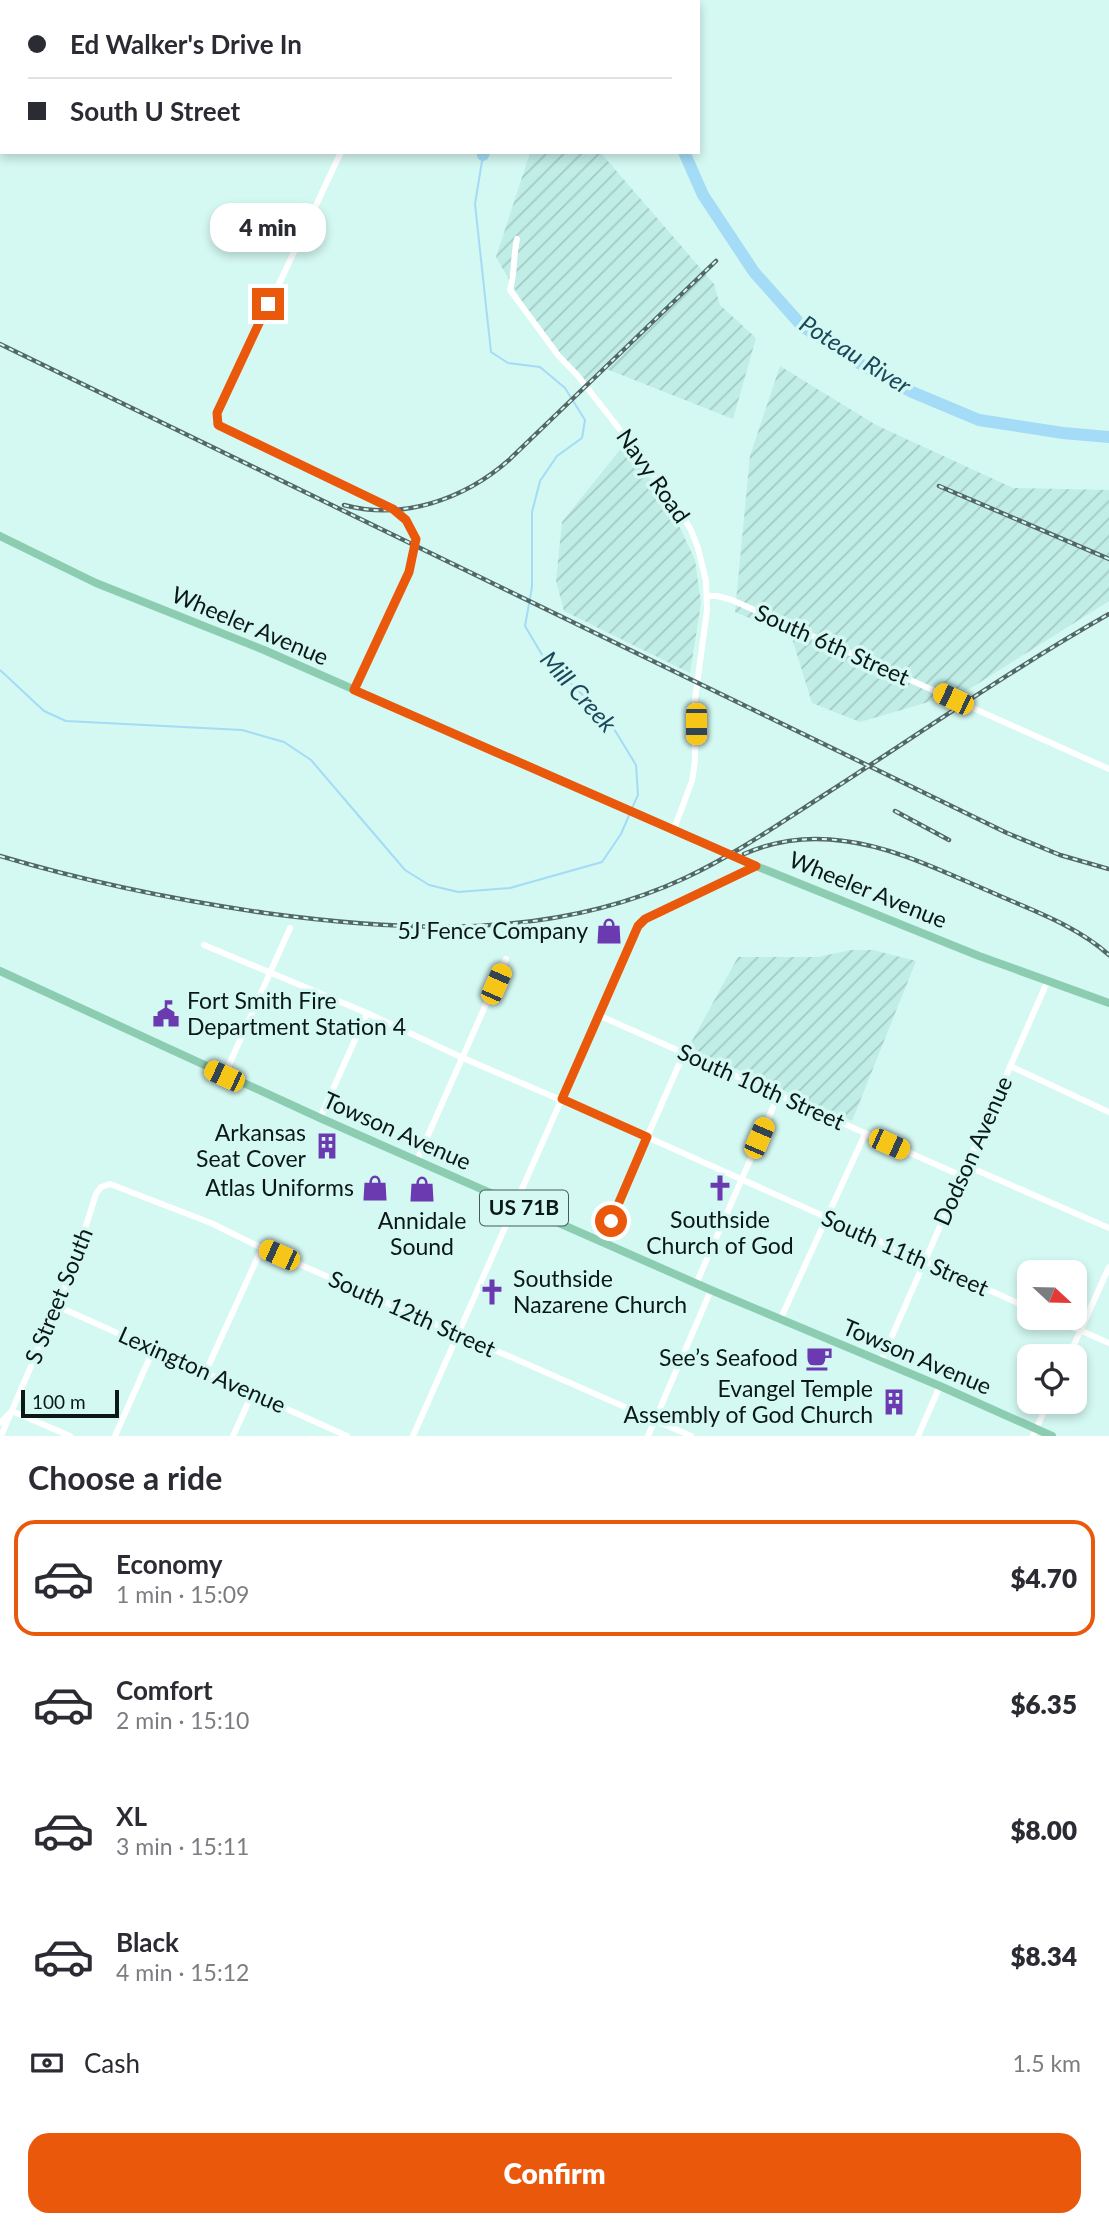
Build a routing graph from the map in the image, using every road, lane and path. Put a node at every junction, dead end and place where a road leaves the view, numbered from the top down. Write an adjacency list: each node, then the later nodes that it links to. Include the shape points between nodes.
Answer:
1 (340, 154): 5 (street, via 216,422 393,509 413,530 412,564)
2 (517, 239): 4 (street, Navy Road, via 510,290 674,500 698,548)
3 (0, 536): 5 (main road, Wheeler Avenue, via 96,583)
4 (707, 596): 6 (street, South 6th Street, via 732,600); 7 (street, Navy Road, via 695,699 694,770)
5 (354, 690): 7 (main road, Wheeler Avenue)
6 (1109, 769)
7 (674, 828): 8 (main road, Wheeler Avenue)
8 (756, 866): 14 (main road, Wheeler Avenue); 17 (street, via 641,922)
9 (290, 928): 13 (street)
10 (204, 946): 13 (street, South 11th Street)
11 (506, 959): 19 (street)
12 (0, 971): 21 (main road, Towson Avenue / US 71B)
13 (271, 972): 16 (street, South 11th Street); 21 (street)
14 (1048, 979): 15 (main road, Wheeler Avenue); 20 (street, Dodson Avenue)
15 (1109, 1003)
16 (367, 1013): 19 (street, South 11th Street); 25 (street)
17 (598, 1015): 18 (street, South 10th Street); 23 (street)
18 (684, 1053): 22 (street, South 10th Street); 27 (street)
19 (463, 1058): 23 (street, South 11th Street); 28 (street)
20 (1010, 1066): 24 (street); 29 (street, Dodson Avenue)
21 (224, 1076): 25 (main road, Towson Avenue / US 71B)
22 (778, 1096): 26 (street, South 10th Street); 31 (street)
23 (562, 1099): 27 (street, South 11th Street); 33 (street)
24 (1109, 1112)
25 (320, 1118): 28 (main road, Towson Avenue / US 71B)
26 (865, 1134): 30 (street, South 10th Street); 34 (street)
27 (647, 1137): 31 (street, South 11th Street); 36 (street)
28 (417, 1160): 33 (main road, Towson Avenue / US 71B)
29 (967, 1166): 30 (street, Dodson Avenue); 35 (street)
30 (962, 1176): 38 (street, Dodson Avenue)
31 (741, 1181): 34 (street, South 11th Street); 40 (street)
32 (96, 1194): 37 (street, South 12th Street, via 104,1185 119,1186); 43 (street, S Street South)
33 (515, 1204): 36 (main road, Towson Avenue / US 71B); 47 (street)
34 (827, 1219): 38 (street, South 11th Street); 45 (street)
35 (1109, 1228)
36 (601, 1242): 40 (main road, Towson Avenue / US 71B)
37 (262, 1248): 47 (street, South 12th Street); 52 (street)
38 (925, 1261): 42 (street, South 11th Street); 51 (street, Dodson Avenue)
39 (1109, 1267): 44 (street)
40 (696, 1284): 41 (main road, Towson Avenue / US 71B)
41 (710, 1290): 45 (main road, Towson Avenue / US 71B); 57 (street)
42 (1017, 1303)
43 (57, 1306): 50 (street, Lexington Avenue); 55 (street, S Street South)
44 (1087, 1316)
45 (780, 1320): 51 (main road, Towson Avenue / US 71B)
46 (1081, 1330): 48 (street); 49 (street)
47 (457, 1334): 57 (street, South 12th Street); 65 (street)
48 (1109, 1343)
49 (1075, 1344)
50 (154, 1348): 52 (street, Lexington Avenue); 62 (street)
51 (881, 1361): 53 (main road, Towson Avenue / US 71B)
52 (206, 1371): 54 (street, Lexington Avenue)
53 (940, 1386): 59 (main road, Towson Avenue / US 71B); 68 (street)
54 (253, 1392): 63 (street); 64 (street, Lexington Avenue)
55 (12, 1411): 58 (street); 60 (street, S Street South); 61 (street)
56 (1043, 1414): 59 (street)
57 (655, 1420): 66 (street); 67 (street, South 12th Street)
58 (0, 1423)
59 (1035, 1433): 69 (main road, Towson Avenue / US 71B)
60 (1, 1436)
61 (69, 1436)
62 (115, 1436)
63 (233, 1436)
64 (347, 1436)
65 (413, 1436)
66 (648, 1436)
67 (691, 1436)
68 (918, 1436)
69 (1052, 1436)

